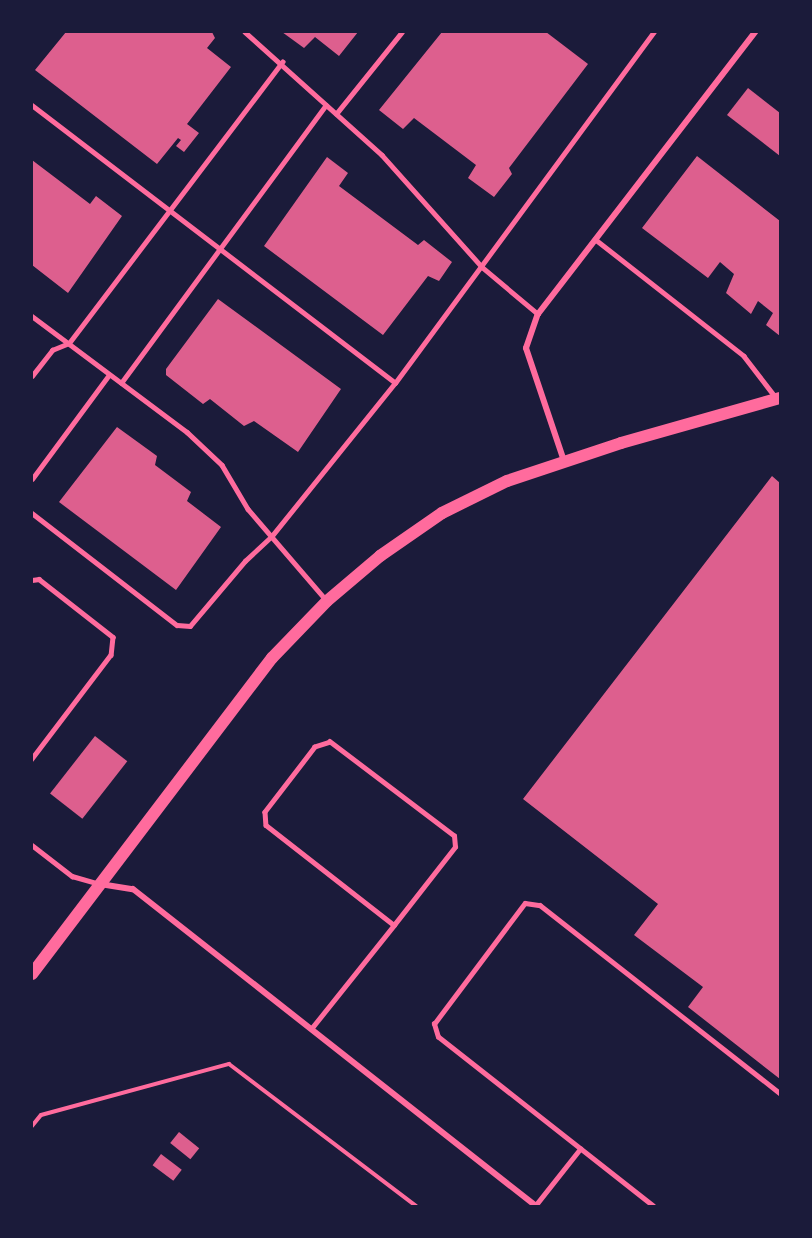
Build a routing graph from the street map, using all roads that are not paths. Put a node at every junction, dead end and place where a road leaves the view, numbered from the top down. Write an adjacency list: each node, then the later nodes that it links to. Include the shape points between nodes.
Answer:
1 (245, 32): 5 (lane)
2 (402, 32): 8 (lane)
3 (654, 32): 12 (lane)
4 (755, 32): 10 (street)
5 (282, 62): 7 (lane); 9 (lane)
6 (32, 105): 9 (lane)
7 (326, 105): 8 (lane); 11 (lane)
8 (336, 114): 12 (lane, via 382,155)
9 (171, 212): 11 (lane); 15 (lane)
10 (595, 239): 13 (street); 20 (lane, via 744,356)
11 (220, 248): 18 (lane); 19 (lane)
12 (482, 267): 13 (lane); 19 (lane)
13 (538, 314): 21 (street, via 526,348)
14 (32, 316): 15 (lane)
15 (69, 343): 16 (lane); 17 (lane, via 52,350)
16 (109, 375): 18 (lane); 22 (lane)
17 (32, 376)
18 (121, 383): 24 (lane, via 187,432 222,465 248,509)
19 (395, 383): 24 (lane)
20 (779, 399): 21 (main road)
21 (564, 461): 26 (main road, via 507,481 442,513 380,556)
22 (32, 479)
23 (32, 513): 24 (lane, via 177,625 190,626 245,561)
24 (271, 537): 26 (lane)
25 (32, 580): 27 (lane, via 39,579 113,637 111,656)
26 (327, 601): 29 (main road, via 272,658)
27 (32, 759)
28 (32, 845): 29 (lane, via 72,876)
29 (99, 884): 31 (main road); 32 (street, via 133,889)
30 (394, 925): 30 (lane, via 454,847 454,836 330,742 315,747 265,812 266,825); 32 (lane)
31 (32, 974)
32 (311, 1029): 35 (street)
33 (780, 1093): 34 (lane, via 540,904 525,903 434,1024 438,1037)
34 (580, 1149): 35 (lane); 36 (lane)
35 (535, 1206)
36 (652, 1206)

